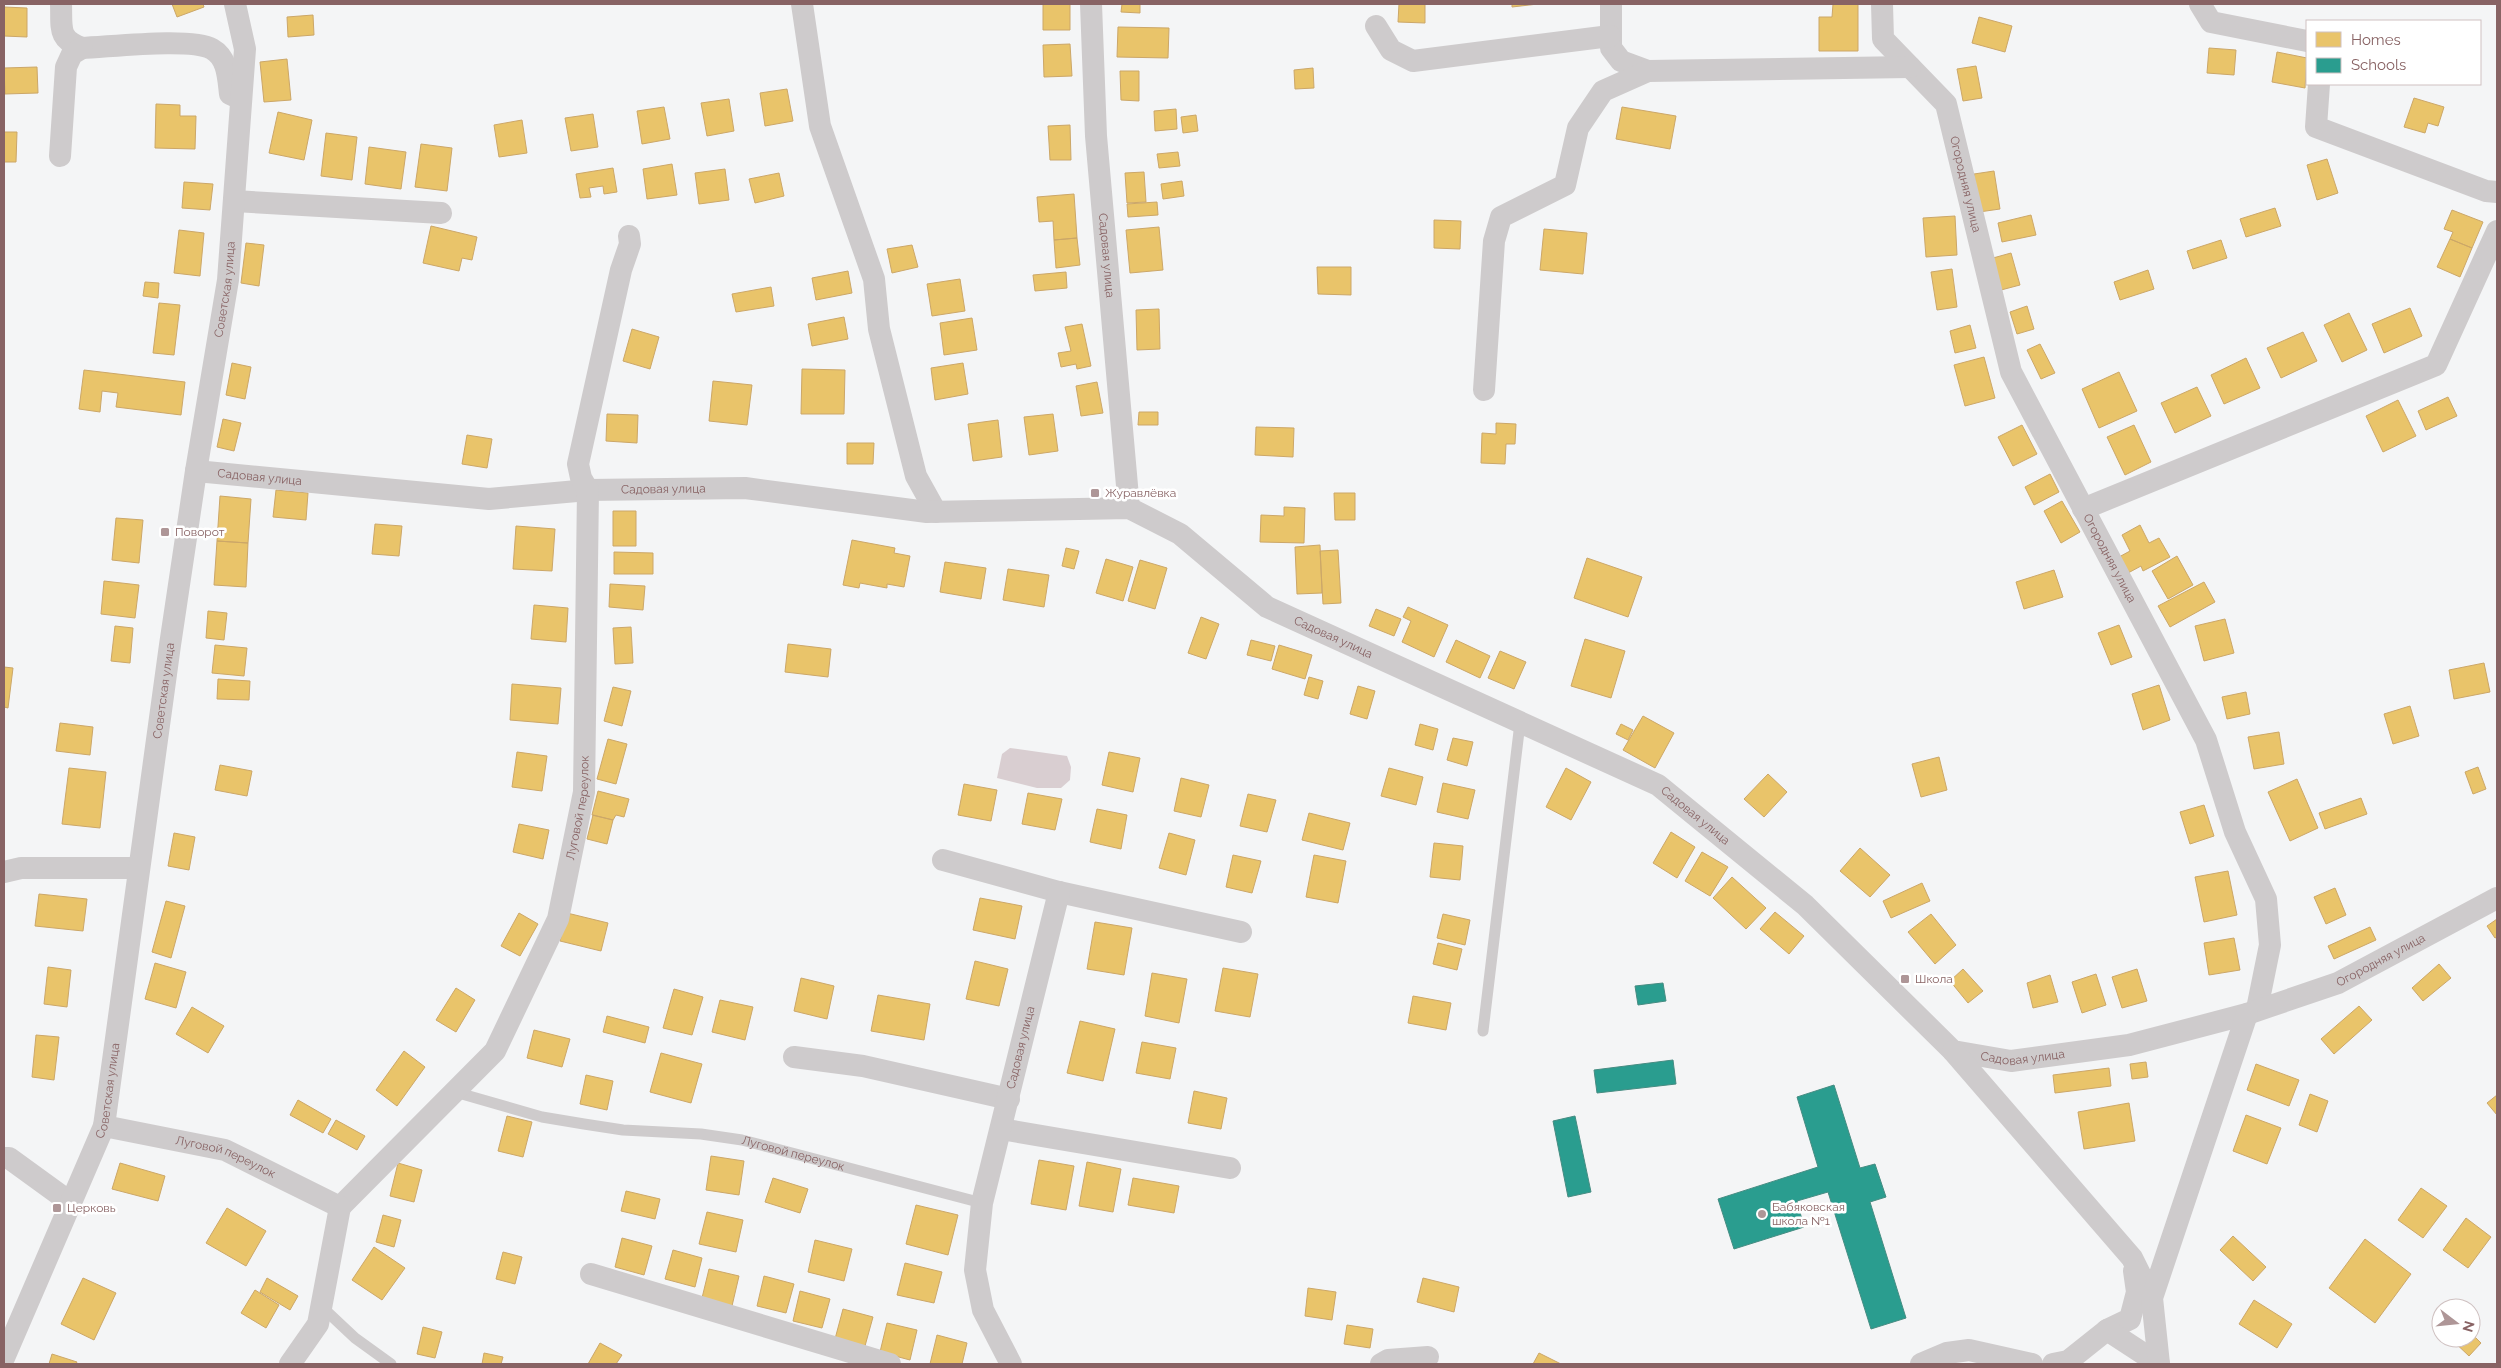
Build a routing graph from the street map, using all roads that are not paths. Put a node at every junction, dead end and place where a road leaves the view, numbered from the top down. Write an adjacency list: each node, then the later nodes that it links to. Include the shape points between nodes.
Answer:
1 (61, 4): 11 (street, via 62,33 68,43)
2 (235, 4): 15 (street, Советская улица, via 246,49)
3 (802, 4): 27 (street, via 820,126 874,279 880,329 916,476)
4 (1091, 4): 25 (street, Садовая улица, via 1096,136)
5 (1612, 4): 9 (street)
6 (1882, 4): 12 (street, via 1884,39)
7 (2200, 4): 10 (street, via 2211,22)
8 (1376, 26): 9 (street, via 1392,50 1414,61)
9 (1610, 36): 13 (street, via 1611,48 1621,61)
10 (2306, 41)
11 (82, 48): 15 (street, via 191,44 213,49 226,64 230,94); 16 (street, via 72,54 66,67)
12 (1910, 67): 13 (street); 26 (street, Огородняя улица, via 1946,104 2011,372)
13 (1648, 71): 22 (street, via 1603,91 1578,128 1565,185 1501,217 1494,241)
14 (2319, 85): 17 (street, via 2316,127 2486,191)
15 (242, 100): 18 (street, Советская улица)
16 (60, 156)
17 (2497, 192)
18 (234, 201): 19 (street); 23 (street, Советская улица, via 228,280)
19 (441, 213)
20 (2497, 231): 26 (street, via 2436,365)
21 (629, 236): 24 (street, via 630,244 621,270 578,464)
22 (1484, 390)
23 (196, 471): 24 (street, Садовая улица, via 489,499); 30 (street, Советская улица)
24 (588, 490): 27 (street, Садовая улица, via 745,488); 39 (street, Луговой переулок, via 584,792 558,919 495,1051)
25 (1129, 508): 27 (street, Садовая улица); 28 (street, Садовая улица, via 1180,534 1266,606)
26 (2083, 508): 35 (street, Огородняя улица, via 2206,740 2235,832 2266,899 2270,945)
27 (936, 512)
28 (1520, 723): 36 (lane); 37 (street, Садовая улица, via 1658,785 1804,905)
29 (943, 860): 32 (street)
30 (140, 868): 31 (street, via 21,868); 41 (street, Советская улица)
31 (4, 872)
32 (1059, 892): 34 (street); 40 (street, Садовая улица)
33 (2497, 898): 35 (street, Огородняя улица, via 2338,983)
34 (1241, 932)
35 (2252, 1011): 37 (street, Садовая улица, via 2129,1045 2011,1061); 50 (street)
36 (1482, 1031)
37 (1953, 1051): 48 (street)
38 (794, 1057): 40 (street, via 863,1066)
39 (455, 1092): 46 (lane, Луговой переулок, via 542,1117 623,1130 701,1134 742,1140); 47 (street, Луговой переулок)
40 (1009, 1099): 42 (street, Садовая улица)
41 (104, 1126): 45 (street, Советская улица); 47 (street, Луговой переулок, via 224,1150)
42 (1001, 1128): 44 (street); 46 (street, Садовая улица)
43 (4, 1158): 45 (street, via 9,1158)
44 (1230, 1168)
45 (71, 1203): 54 (street, Советская улица)
46 (982, 1203): 58 (street, Садовая улица, via 977,1278 983,1310)
47 (340, 1207): 51 (street)
48 (2132, 1258): 50 (street); 52 (street, via 2137,1292 2130,1319)
49 (590, 1274): 57 (street)
50 (2152, 1298): 63 (street)
51 (322, 1307): 55 (street, via 318,1324); 56 (lane, via 355,1338)
52 (2107, 1330): 62 (street, via 2068,1361); 63 (street)
53 (1428, 1357): 59 (street, via 1388,1360)
54 (4, 1358)
55 (290, 1364)
56 (391, 1364)
57 (890, 1364)
58 (1011, 1364)
59 (1380, 1364)
60 (1921, 1364): 61 (street, via 1948,1353 1969,1350)
61 (2032, 1364)
62 (2053, 1364)
63 (2159, 1364)

